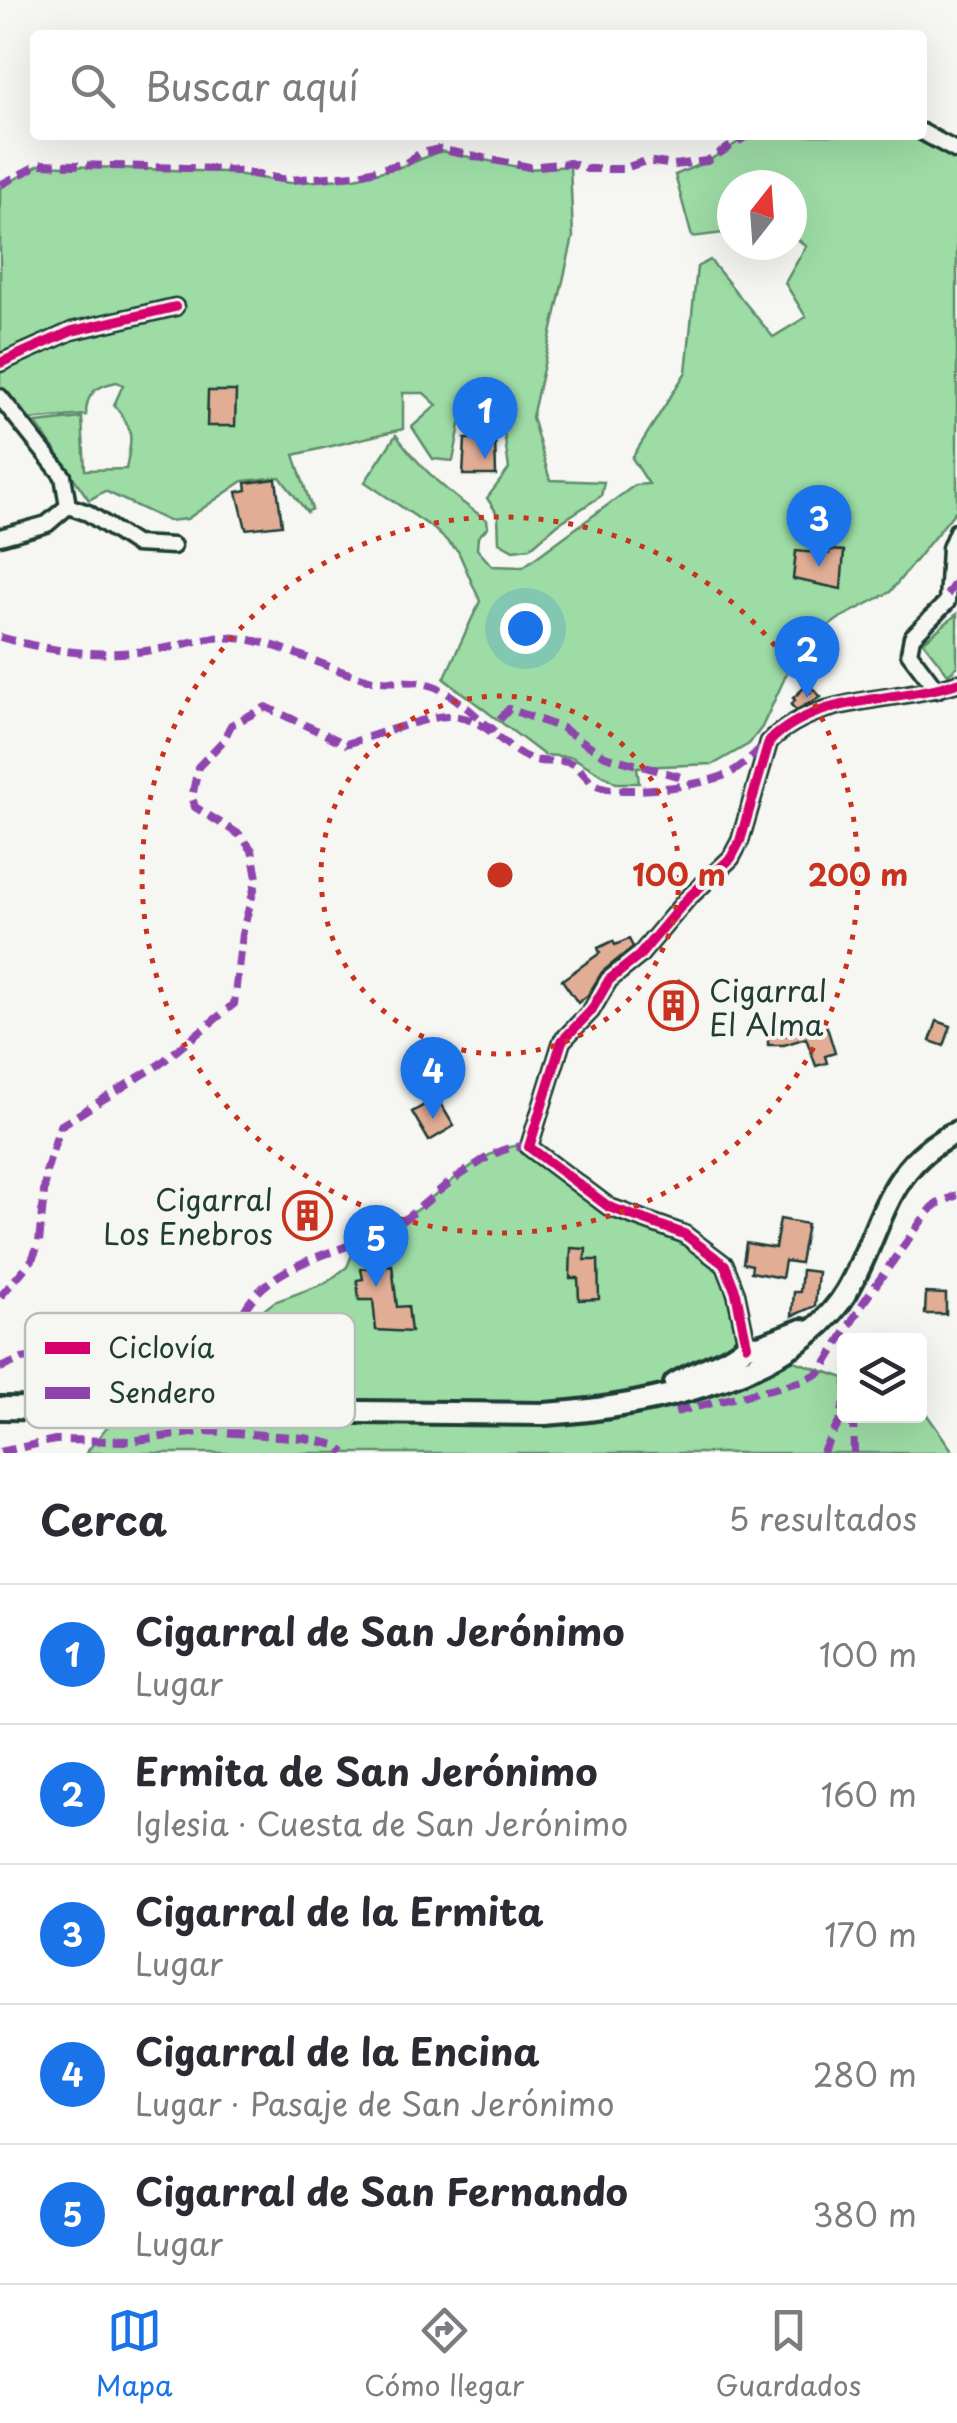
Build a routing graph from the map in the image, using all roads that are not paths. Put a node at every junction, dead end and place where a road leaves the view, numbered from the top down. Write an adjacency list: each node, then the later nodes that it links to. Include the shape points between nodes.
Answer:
1 (927, 135): 2 (street)
2 (957, 150)
3 (175, 306): 4 (street, via 72,331)
4 (0, 363)
5 (0, 397): 6 (street, via 64,476)
6 (68, 506): 8 (street, via 47,524); 9 (street, via 135,544)
7 (957, 531): 11 (street, via 947,602 912,637 908,653)
8 (0, 537)
9 (173, 546)
10 (957, 683): 11 (street)
11 (937, 690): 14 (street, via 852,702 804,719 769,742 731,858 610,980 592,1012 562,1040 529,1147 609,1208 684,1234 725,1265)
12 (957, 1132): 13 (main road, via 903,1174 850,1285)
13 (823, 1322): 14 (main road); 15 (main road, via 754,1367)
14 (747, 1346): 15 (main road)
15 (652, 1398): 18 (main road, via 518,1414)
16 (0, 1408): 17 (main road)
17 (25, 1408)
18 (355, 1412)
19 (25, 1418): 20 (main road)
20 (0, 1422)

